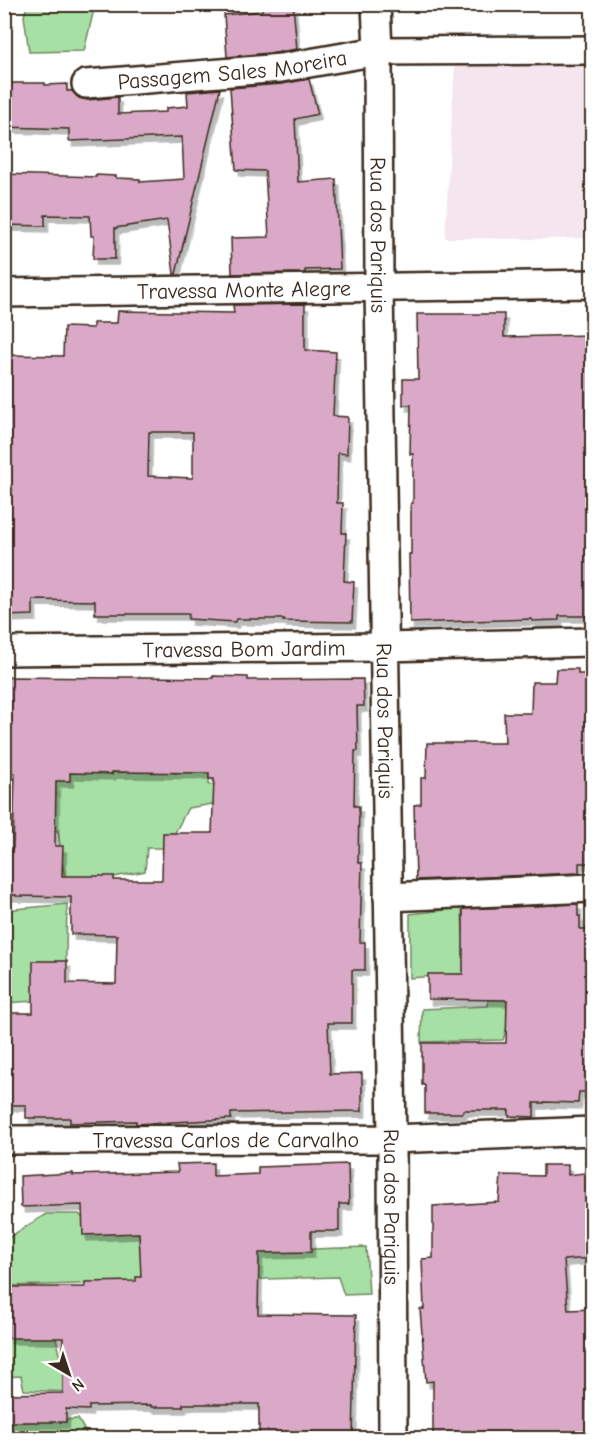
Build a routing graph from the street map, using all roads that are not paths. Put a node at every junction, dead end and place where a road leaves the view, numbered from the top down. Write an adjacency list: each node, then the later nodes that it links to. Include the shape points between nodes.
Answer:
1 (376, 4): 3 (street, Rua dos Pariquis)
2 (592, 50): 3 (street, Passagem Sales Moreira)
3 (378, 51): 4 (street, Passagem Sales Moreira, via 281,68); 6 (street, Rua dos Pariquis)
4 (86, 84)
5 (592, 284): 6 (street, Travessa Monte Alegre)
6 (379, 287): 7 (street, Travessa Monte Alegre); 9 (street, Rua dos Pariquis)
7 (4, 293)
8 (592, 642): 9 (street, Travessa Bom Jardim)
9 (384, 647): 10 (street, Travessa Bom Jardim); 12 (street, Rua dos Pariquis)
10 (4, 651)
11 (592, 888): 12 (street)
12 (388, 897): 14 (street, Rua dos Pariquis)
13 (592, 1131): 14 (street, Travessa Carlos de Carvalho)
14 (392, 1139): 15 (street, Travessa Carlos de Carvalho); 16 (street, Rua dos Pariquis)
15 (4, 1140)
16 (393, 1438)

